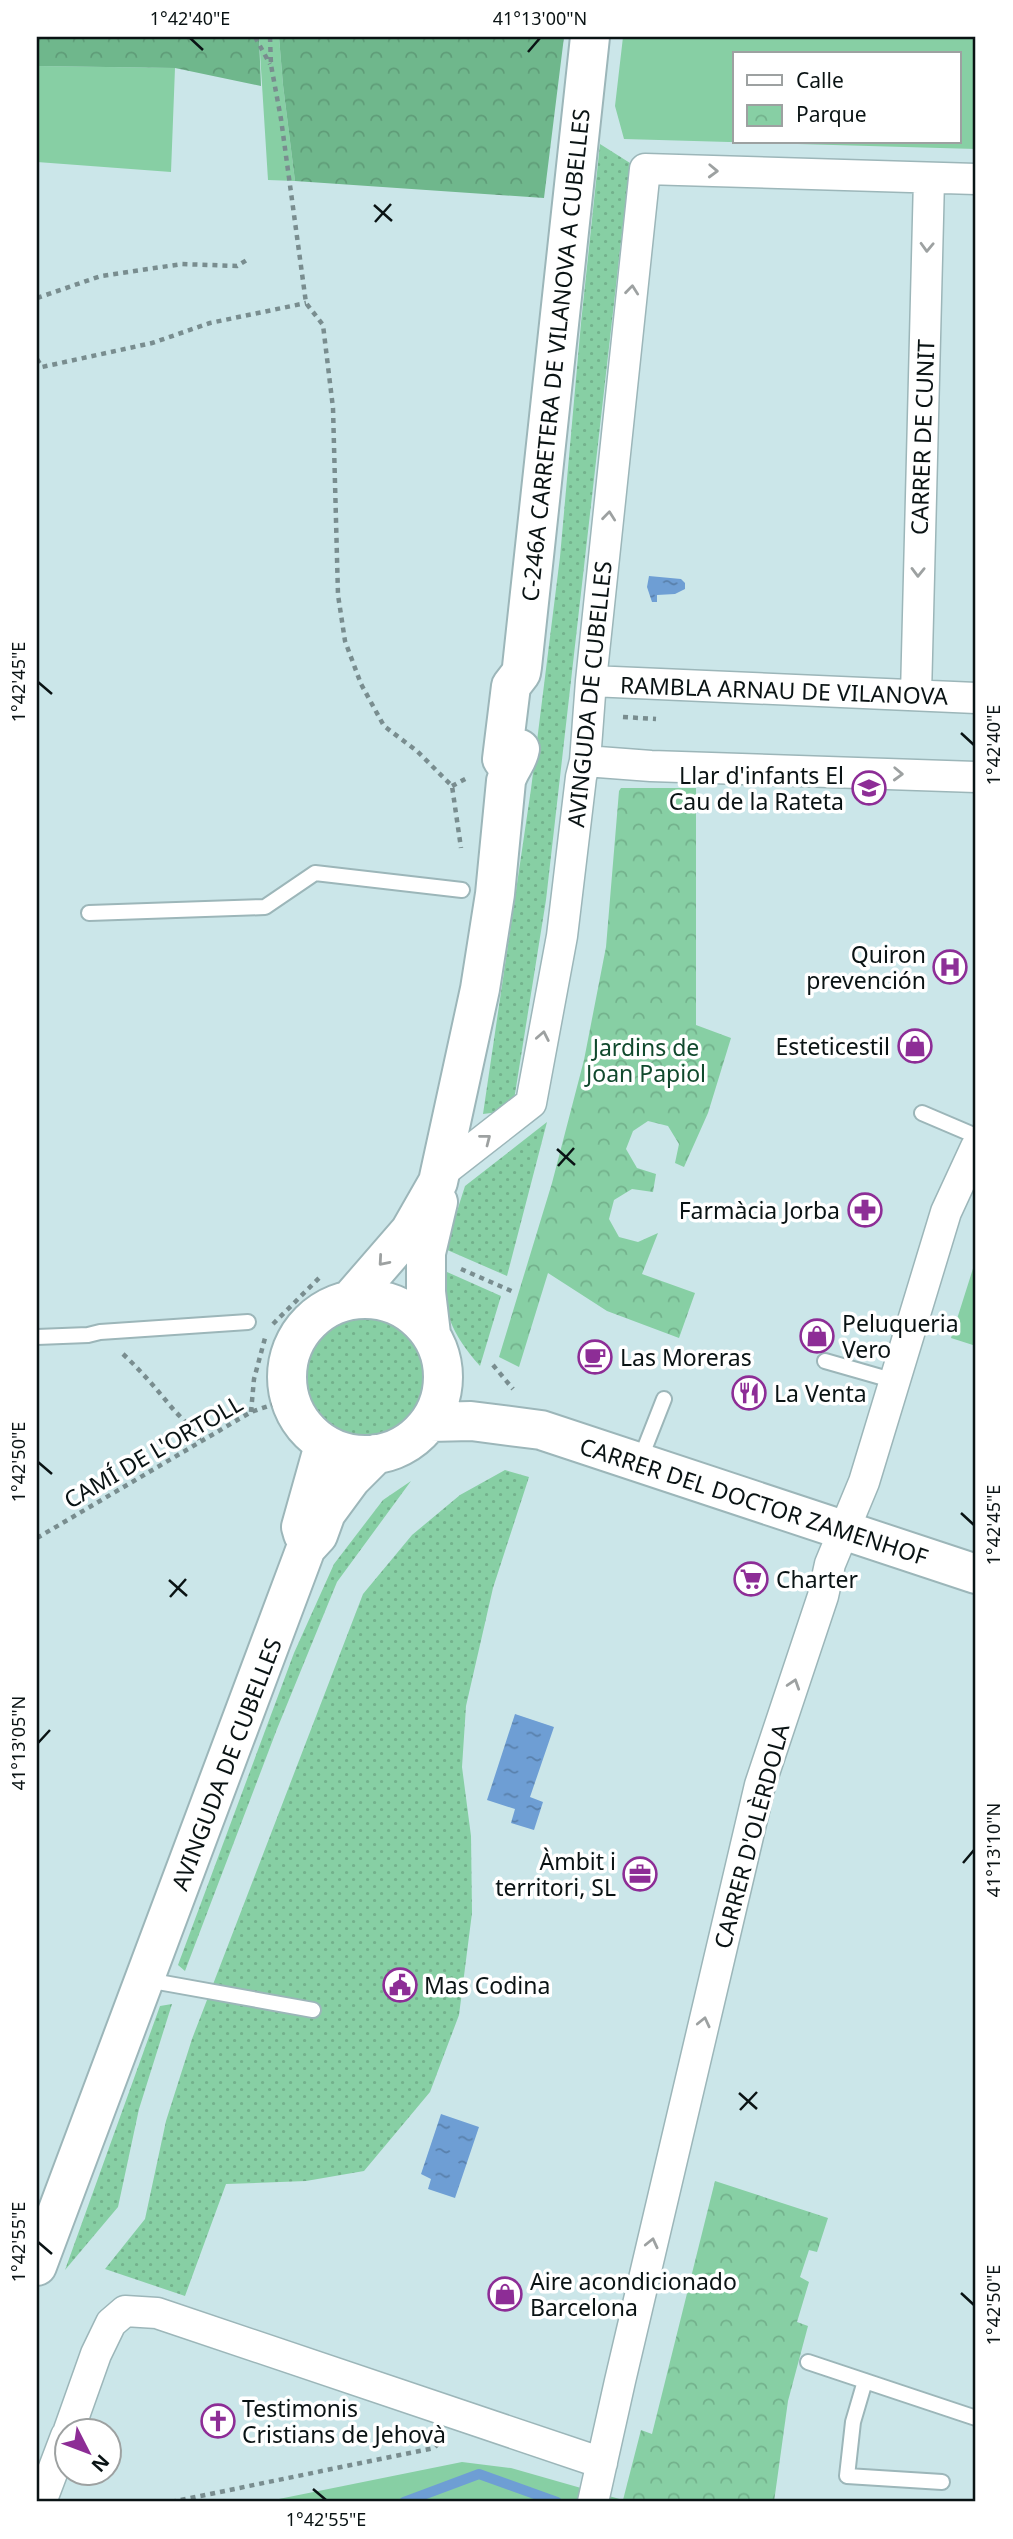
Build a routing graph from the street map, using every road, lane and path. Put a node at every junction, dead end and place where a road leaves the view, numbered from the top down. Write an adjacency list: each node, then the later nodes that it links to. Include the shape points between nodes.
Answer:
1 (255, 37): 4 (path)
2 (270, 37): 4 (path)
3 (590, 37): 21 (street, C-246A CARRETERA DE VILANOVA A CUBELLES, via 521,673 528,679 519,757 506,781 480,989)
4 (271, 65): 9 (path)
5 (929, 179): 6 (street); 11 (street, AVINGUDA DE CUBELLES, one-way to 5, via 645,169); 12 (street, CARRER DE CUNIT, one-way to 12)
6 (976, 179)
7 (250, 258): 8 (path, via 237,266 182,264 101,276)
8 (37, 298)
9 (306, 303): 10 (path, via 42,367); 16 (path, via 323,325 333,408 338,595 345,641 384,726 452,786)
10 (37, 359)
11 (591, 681): 12 (street, RAMBLA ARNAU DE VILANOVA); 14 (street, AVINGUDA DE CUBELLES)
12 (916, 695): 13 (street, RAMBLA ARNAU DE VILANOVA)
13 (976, 698)
14 (585, 761): 15 (street, one-way to 15); 21 (street, AVINGUDA DE CUBELLES, one-way to 14, via 531,1103 562,936)
15 (976, 777)
16 (462, 890): 17 (lane, via 315,873 265,906)
17 (89, 913)
18 (922, 1113): 19 (lane)
19 (976, 1136)
20 (976, 1147): 23 (street, CARRER D'OLÈRDOLA)
21 (439, 1180): 26 (street, C-246A CARRETERA DE VILANOVA A CUBELLES, one-way to 26, via 410,1231); 29 (street, C-246A CARRETERA DE VILANOVA A CUBELLES, via 426,1253)
22 (976, 1206): 23 (street)
23 (946, 1212): 33 (street, CARRER D'OLÈRDOLA)
24 (456, 1266): 25 (path)
25 (516, 1293)
26 (339, 1299): 29 (street, via 375,1298 393,1303 412,1313); 35 (street, via 300,1331 286,1367); 35 (path, via 298,1321 283,1345 274,1375 275,1389)
27 (248, 1322): 28 (lane)
28 (100, 1332): 30 (lane); 38 (path, via 149,1379)
29 (431, 1334): 32 (street, via 439,1347)
30 (37, 1337)
31 (825, 1362): 33 (lane)
32 (442, 1374): 36 (street, via 440,1402); 37 (street, via 466,1394)
33 (895, 1381): 42 (street, CARRER D'OLÈRDOLA)
34 (664, 1399): 41 (lane)
35 (285, 1401): 38 (path, CAMÍ DE L'ORTOLL, via 251,1412); 39 (street, via 304,1423); 39 (path, via 290,1426)
36 (430, 1422): 37 (street, via 471,1421); 40 (street, via 400,1449)
37 (532, 1430): 41 (street, CARRER DEL DOCTOR ZAMENHOF)
38 (200, 1441): 43 (path, CAMÍ DE L'ORTOLL)
39 (311, 1441): 40 (street, via 355,1457); 44 (street, via 301,1527)
40 (376, 1454): 44 (street, via 351,1479)
41 (639, 1463): 42 (street, CARRER DEL DOCTOR ZAMENHOF)
42 (844, 1530): 45 (street, CARRER DEL DOCTOR ZAMENHOF); 56 (street, CARRER D'OLÈRDOLA, one-way to 42, via 760,1785)
43 (37, 1538)
44 (306, 1548): 46 (street, AVINGUDA DE CUBELLES)
45 (976, 1574)
46 (145, 1979): 47 (lane); 48 (street, AVINGUDA DE CUBELLES)
47 (313, 2010)
48 (37, 2266)
49 (808, 2362): 50 (lane)
50 (865, 2381): 52 (lane); 55 (lane, via 853,2422 847,2476)
51 (74, 2416): 56 (street, via 111,2323 125,2311 157,2314)
52 (976, 2418)
53 (444, 2438): 58 (path, via 434,2448)
54 (52, 2473): 57 (street)
55 (942, 2482)
56 (597, 2485)
57 (41, 2502)
58 (171, 2502)

